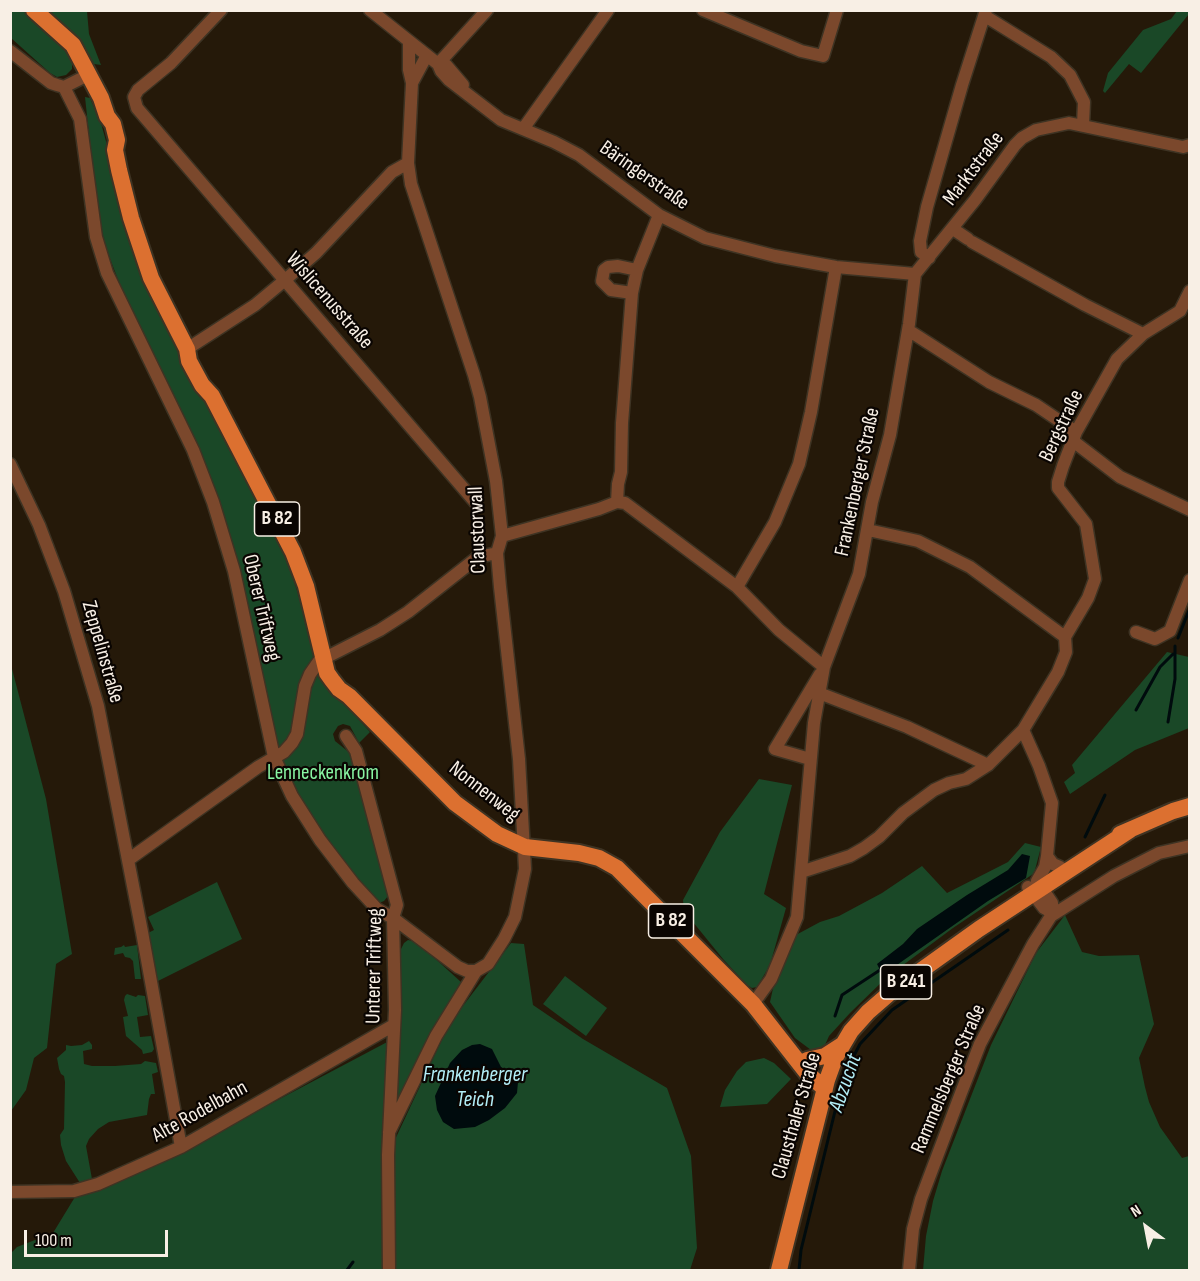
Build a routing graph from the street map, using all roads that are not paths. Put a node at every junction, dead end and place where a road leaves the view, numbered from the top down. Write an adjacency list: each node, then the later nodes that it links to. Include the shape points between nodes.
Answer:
1 (34, 10): 13 (main road, B 82, via 59,33)
2 (220, 10): 26 (street, Wislicenusstraße, via 134,97 137,108)
3 (370, 10): 9 (street, Bäringerstraße)
4 (487, 10): 12 (street)
5 (608, 10): 17 (street)
6 (703, 10): 7 (street, via 801,51 823,56)
7 (837, 10)
8 (986, 13): 16 (street, via 1051,57 1070,75 1084,102); 22 (street, via 927,207 920,241 921,252)
9 (409, 41): 11 (street, Bäringerstraße); 14 (street, Claustorwall)
10 (10, 51): 15 (street, via 51,83)
11 (427, 55): 12 (street, Bäringerstraße); 14 (street, Claustorwall)
12 (438, 64): 17 (street, Bäringerstraße, via 447,65 469,94 501,120)
13 (88, 75): 15 (street); 31 (main road, B 82, via 107,116 109,141 115,150 141,252 159,297)
14 (412, 83): 19 (street, Claustorwall)
15 (64, 87): 49 (street, Oberer Triftweg, via 80,119 96,237 107,273 193,450 216,512 234,571)
16 (1083, 125): 18 (street, Marktstraße, via 1183,147); 21 (street, Marktstraße, via 1056,124 1022,138)
17 (523, 129): 20 (street, Bäringerstraße, via 579,155)
18 (1190, 145)
19 (408, 163): 26 (street, via 392,172 316,253); 38 (street, Claustorwall, via 418,207 480,397)
20 (659, 215): 23 (street); 24 (street, Bäringerstraße, via 705,238)
21 (953, 229): 22 (street, Marktstraße); 30 (street, via 1084,305)
22 (929, 258): 25 (street, Marktstraße)
23 (637, 270): 28 (street); 28 (street, via 613,266 602,275 607,288)
24 (836, 271): 25 (street, Bäringerstraße); 41 (street, via 799,464 775,522)
25 (915, 274): 29 (street, Frankenberger Straße)
26 (285, 280): 31 (street, via 255,305); 35 (street, Wislicenusstraße)
27 (1190, 291): 30 (street, Bergstraße, via 1180,311)
28 (632, 293): 34 (street)
29 (908, 330): 32 (street, via 989,382 1036,405); 37 (street, Frankenberger Straße, via 890,435)
30 (1143, 334): 32 (street, Bergstraße, via 1117,359)
31 (187, 349): 44 (main road, B 82, via 210,382 212,396 293,552)
32 (1074, 436): 36 (street, via 1120,477); 43 (street, Bergstraße, via 1058,489 1086,524 1095,579)
33 (10, 464): 57 (street, Zeppelinstraße, via 39,525 78,633 102,727)
34 (617, 502): 38 (street); 41 (street, via 625,503 684,543)
35 (476, 503)
36 (1190, 510)
37 (867, 530): 43 (street, via 918,541 952,557); 45 (street, Frankenberger Straße, via 859,573)
38 (502, 536): 39 (street, Claustorwall)
39 (497, 553): 44 (street, via 478,557 408,612); 54 (street, Claustorwall)
40 (1190, 580): 42 (street, via 1170,631 1155,639)
41 (736, 587): 45 (street)
42 (1136, 632)
43 (1065, 637): 47 (street, Bergstraße, via 1066,652 1058,672)
44 (324, 658): 49 (street, via 305,686 297,734 284,752); 54 (main road, Nonnenweg / B 82, via 327,673 339,689 455,803 496,834)
45 (824, 667): 46 (street, Frankenberger Straße); 50 (street, via 775,749)
46 (819, 693): 50 (street, Frankenberger Straße); 51 (street, via 907,727)
47 (1023, 730): 51 (street, Bergstraße); 56 (street, via 1052,803)
48 (346, 736): 62 (street, Unterer Triftweg, via 356,751 397,905)
49 (274, 757): 57 (street); 62 (street, Oberer Triftweg, via 292,796 320,840 377,909)
50 (810, 759): 59 (street, Frankenberger Straße)
51 (988, 765): 59 (street, Bergstraße, via 966,779 934,790 850,856)
52 (1190, 806): 53 (main road, Clausthaler Straße / B 241)
53 (1130, 830): 58 (main road, Clausthaler Straße / B 241, via 1095,845); 60 (main road, Clausthaler Straße / B 241)
54 (525, 847): 63 (street, Claustorwall, via 525,869 514,917 495,955); 64 (main road, Nonnenweg / B 82, via 579,853 617,868)
55 (1189, 848): 61 (street, via 1159,853)
56 (1047, 856): 58 (street); 60 (street)
57 (128, 860): 70 (street, Zeppelinstraße)
58 (1060, 867): 60 (main road, Clausthaler Straße / B 241)
59 (801, 872): 64 (street, Frankenberger Straße, via 797,917 771,979)
60 (1035, 887): 61 (street, via 1052,903); 66 (main road, Clausthaler Straße / B 241, via 879,1002)
61 (1053, 913): 74 (street, Rammelsberger Straße, via 980,1044 921,1199)
62 (393, 918): 63 (street, Oberer Triftweg, via 458,967); 65 (street, Unterer Triftweg)
63 (476, 971): 69 (street, Claustorwall, via 436,1036)
64 (753, 1004): 67 (main road, Nonnenweg / B 82)
65 (394, 1025): 69 (street, Unterer Triftweg); 70 (street, Alte Rodelbahn)
66 (842, 1044): 67 (main road, via 825,1056); 68 (main road, Clausthaler Straße / B 241)
67 (800, 1057): 68 (main road, Nonnenweg / B 82, via 807,1073)
68 (826, 1084): 73 (main road, Clausthaler Straße / B 241)
69 (389, 1132): 72 (street, Unterer Triftweg)
70 (181, 1147): 71 (street, Alte Rodelbahn, via 81,1190)
71 (10, 1192)
72 (389, 1270)
73 (779, 1270)
74 (909, 1270)

